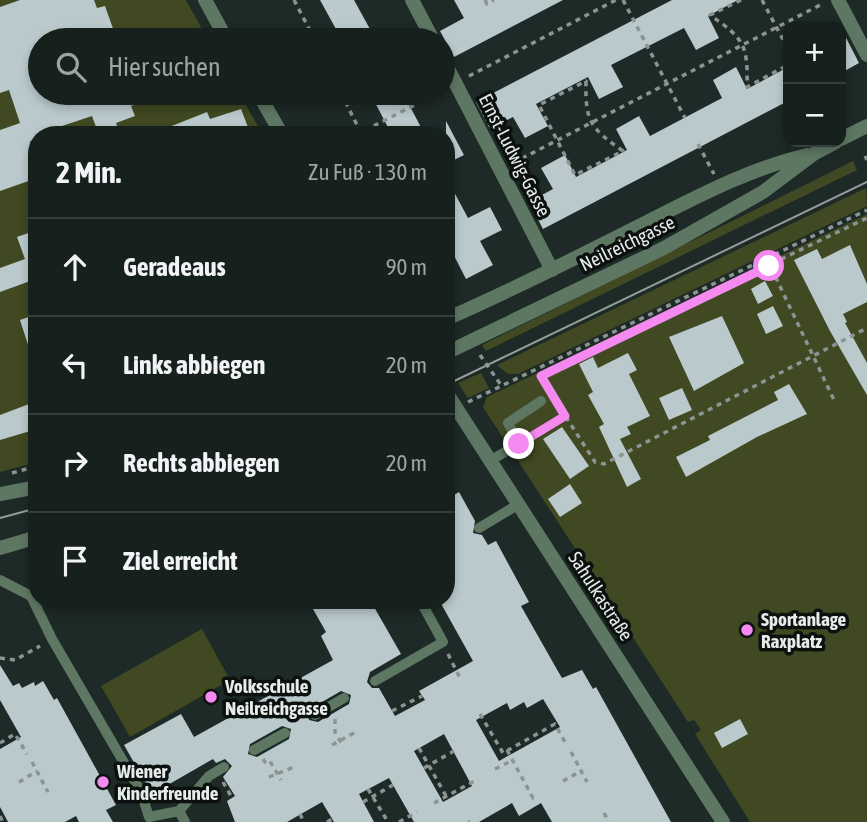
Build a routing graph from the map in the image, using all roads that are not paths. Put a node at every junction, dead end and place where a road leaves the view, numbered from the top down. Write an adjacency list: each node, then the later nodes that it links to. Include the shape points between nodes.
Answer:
1 (205, 0): 4 (street)
2 (412, 0): 5 (street)
3 (838, 0): 6 (street)
4 (220, 28)
5 (427, 28)
6 (867, 55)
7 (455, 81): 14 (street, Ernst-Ludwig-Gasse)
8 (265, 105): 9 (street)
9 (277, 126)
10 (867, 126): 11 (street)
11 (846, 136)
12 (826, 147): 13 (street, Neilreichgasse)
13 (815, 153): 14 (street, Neilreichgasse, via 765,165 720,185); 16 (street, Neilreichgasse, via 763,192 664,248)
14 (552, 270): 15 (street, Neilreichgasse)
15 (455, 315)
16 (455, 349)
17 (541, 401): 19 (lane, via 508,423 519,444)
18 (455, 406): 19 (street, Sahulkastraße)
19 (491, 460): 22 (street, Sahulkastraße)
20 (28, 489): 21 (street)
21 (0, 494)
22 (519, 504): 23 (lane); 39 (street, Sahulkastraße)
23 (478, 528)
24 (28, 540): 25 (street)
25 (0, 548)
26 (0, 580): 27 (lane)
27 (28, 594)
28 (37, 609): 37 (lane, via 141,792)
29 (425, 609): 30 (lane, via 443,642)
30 (375, 681)
31 (344, 698): 32 (lane)
32 (315, 715)
33 (285, 733): 34 (lane)
34 (254, 750)
35 (224, 767): 36 (lane, via 209,776)
36 (179, 811): 37 (lane); 38 (lane)
37 (145, 820)
38 (185, 822)
39 (723, 822)

